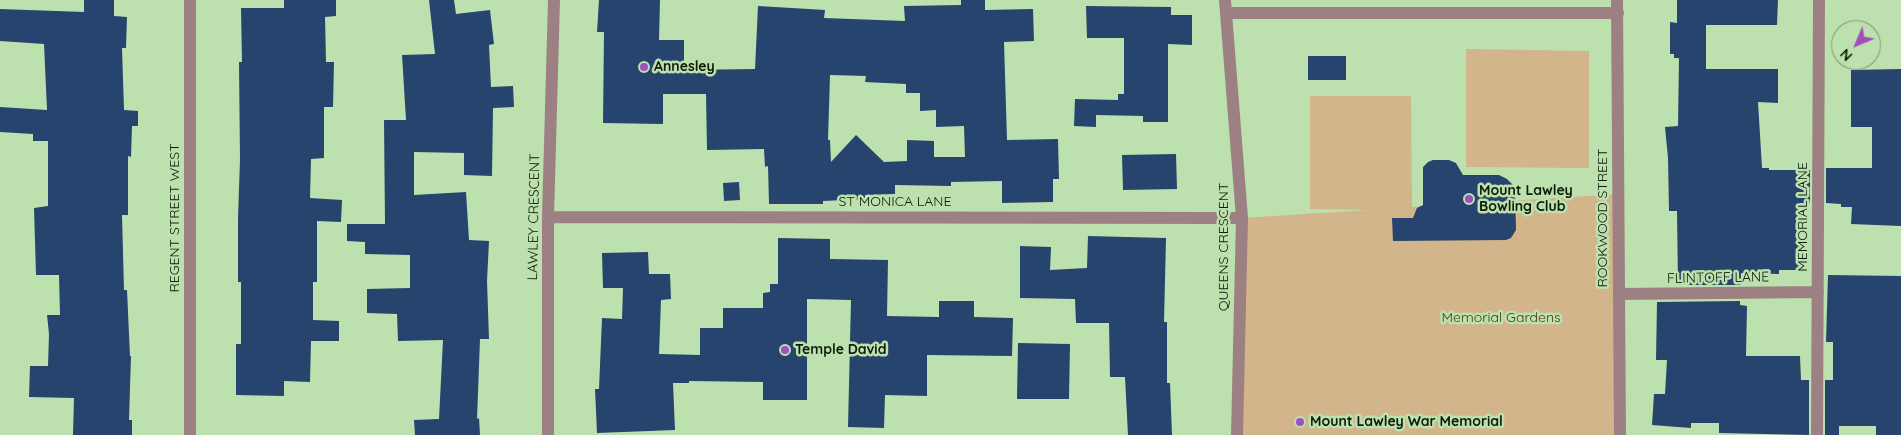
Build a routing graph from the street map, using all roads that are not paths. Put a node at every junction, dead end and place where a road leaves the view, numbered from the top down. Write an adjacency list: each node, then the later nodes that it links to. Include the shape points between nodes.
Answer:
1 (190, 0): 10 (street, REGENT STREET WEST)
2 (554, 0): 6 (street, LAWLEY CRESCENT)
3 (1819, 0): 8 (street, MEMORIAL LANE)
4 (1226, 6): 5 (street); 7 (street, QUEENS CRESCENT)
5 (1618, 6): 9 (street, ROOKWOOD STREET)
6 (548, 216): 7 (street, ST MONICA LANE); 11 (street, LAWLEY CRESCENT)
7 (1242, 218): 12 (street, QUEENS CRESCENT)
8 (1818, 292): 9 (street, FLINTOFF LANE); 14 (street, MEMORIAL LANE)
9 (1619, 294): 13 (street, ROOKWOOD STREET)
10 (190, 435)
11 (548, 435)
12 (1236, 435)
13 (1620, 435)
14 (1817, 435)

